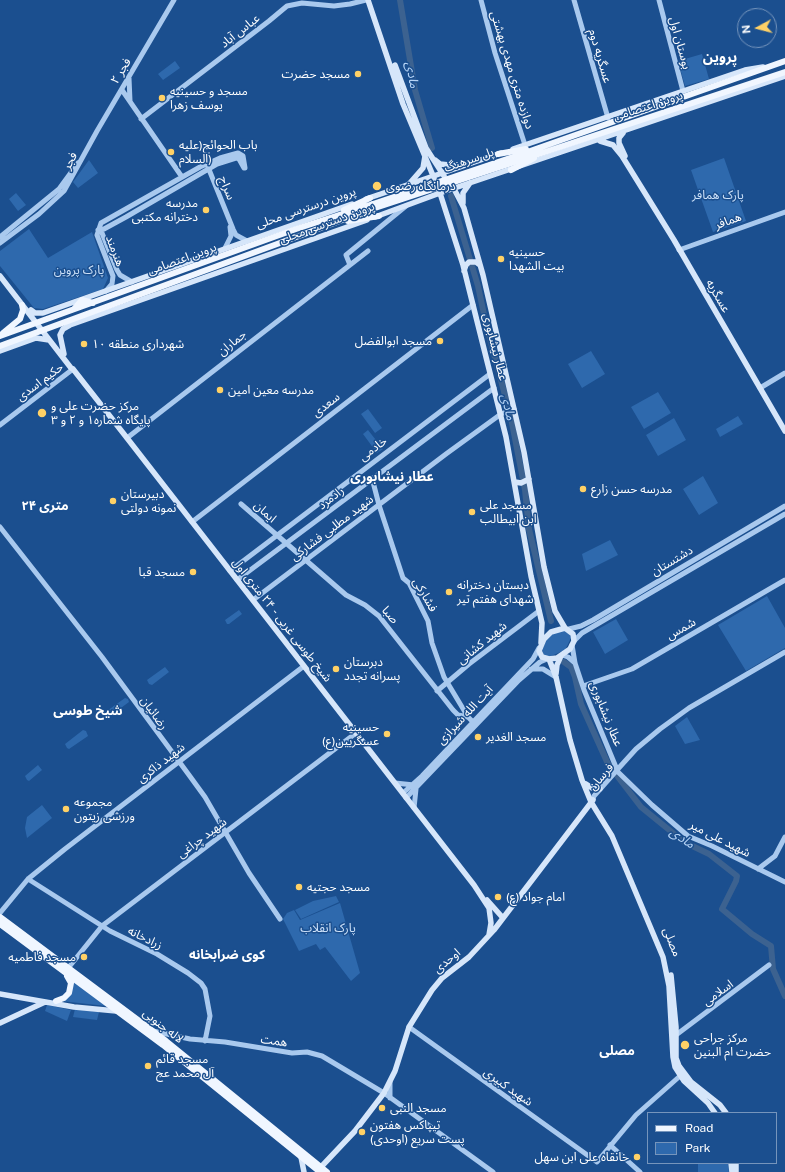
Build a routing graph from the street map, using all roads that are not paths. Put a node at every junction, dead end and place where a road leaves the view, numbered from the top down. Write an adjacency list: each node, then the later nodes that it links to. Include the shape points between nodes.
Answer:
1 (174, 0): 12 (street, فجر ۲)
2 (367, 0): 18 (street, عباس آباد, via 340,5 302,2 287,6); 26 (main road, عطار نیشابوری)
3 (372, 0): 27 (main road, عطار نیشابوری, via 411,110)
4 (481, 0): 22 (street, دوازده متری مهدی بهشتی)
5 (574, 0): 17 (street, عسگریه دوم)
6 (659, 0): 14 (street, بوستان اول)
7 (785, 57): 9 (street)
8 (785, 61): 9 (main road, پروین اعتصامی)
9 (770, 66): 14 (main road, پروین درسترسی محلی, via 745,70); 23 (main road, پروین اعتصامی)
10 (785, 72): 23 (main road, پروین اعتصامی)
11 (785, 76): 19 (main road, پروین دسترسی محلی)
12 (129, 78): 13 (street, فجر ۲); 16 (street)
13 (122, 90): 15 (street, فجر ۲); 16 (street)
14 (683, 91): 17 (main road, پروین درسترسی محلی)
15 (114, 102): 16 (street, via 122,98); 24 (street, فجر ۲)
16 (130, 104): 18 (street)
17 (608, 118): 22 (main road, پروین درسترسی محلی)
18 (141, 119): 36 (street)
19 (629, 130): 20 (main road, پروین دسترسی محلی); 21 (main road, via 621,134)
20 (598, 141): 21 (main road); 33 (main road, پروین دسترسی محلی)
21 (616, 144): 55 (main road, عسگریه)
22 (525, 145): 25 (main road, پروین درسترسی محلی)
23 (552, 146): 25 (main road); 28 (main road, پروین اعتصامی); 33 (main road)
24 (86, 152): 51 (street, فجر, via 59,189); 53 (street, فجر, via 64,191 39,214)
25 (498, 154): 31 (main road, پروین درسترسی محلی)
26 (425, 156): 32 (main road, عطار نیشابوری); 38 (main road, via 422,168)
27 (432, 158): 30 (main road, عطار نیشابوری); 31 (main road, via 440,164)
28 (517, 158): 42 (main road, پل سرهنگ, bridge)
29 (208, 166): 29 (street, via 236,158 245,168 244,159 240,154 233,153); 36 (street); 48 (street, سراج); 50 (street, via 139,210)
30 (437, 166): 32 (main road); 34 (main road, عطار نیشابوری)
31 (465, 166): 34 (main road, پروین درسترسی محلی); 37 (main road, via 458,169 455,179 462,184)
32 (430, 169): 35 (main road, عطار نیشابوری)
33 (511, 170): 37 (main road, پروین دسترسی محلی)
34 (442, 174): 35 (main road, پروین درسترسی محلی); 39 (main road, عطار نیشابوری)
35 (433, 176): 38 (main road, پروین درسترسی محلی); 40 (main road, عطار نیشابوری)
36 (182, 177): 50 (street, via 101,223)
37 (470, 183): 39 (main road, پروین دسترسی محلی); 44 (main road, via 463,193)
38 (410, 184): 41 (main road, via 425,182 429,187 430,194); 42 (main road, پروین درسترسی محلی)
39 (454, 189): 40 (main road, پروین دسترسی محلی); 44 (main road, عطار نیشابوری)
40 (440, 193): 41 (main road, پروین دسترسی محلی); 45 (main road, عطار نیشابوری)
41 (419, 201): 43 (main road, پروین دسترسی محلی); 45 (main road, via 437,199)
42 (372, 203): 49 (main road, پل سرهنگ); 52 (main road, پروین درسترسی محلی); 66 (main road, پروین اعتصامی)
43 (406, 206): 47 (main road, پروین دسترسی محلی); 57 (street, via 346,256)
44 (464, 208): 58 (main road, عطار نیشابوری)
45 (445, 209): 61 (main road, عطار نیشابوری)
46 (785, 212): 55 (street, همافر)
47 (379, 216): 49 (main road); 72 (main road, پروین دسترسی محلی)
48 (229, 220): 52 (street, سراج, via 236,235); 54 (street, سراج, via 231,236)
49 (330, 225): 71 (main road, پروین اعتصامی)
50 (98, 230): 59 (street, هنرمند, via 97,235)
51 (0, 237)
52 (246, 241): 54 (main road, پروین درسترسی محلی)
53 (0, 243)
54 (225, 248): 63 (main road, پروین درسترسی محلی)
55 (679, 250): 84 (main road, عسگریه)
56 (368, 251): 57 (street, جماران)
57 (350, 264): 89 (street, جماران)
58 (481, 267): 61 (main road, via 476,262 468,262); 85 (main road, عطار نیشابوری)
59 (115, 271): 63 (street, هنرمند); 64 (street, هنرمند, via 112,284)
60 (0, 272): 69 (main road)
61 (464, 272): 67 (main road, عطار نیشابوری)
62 (0, 276): 68 (main road)
63 (132, 282): 64 (main road, پروین درسترسی محلی)
64 (105, 292): 65 (main road, پروین درسترسی محلی)
65 (82, 300): 66 (main road); 69 (main road, پروین درسترسی محلی, via 43,313); 70 (main road)
66 (93, 303): 70 (main road, پروین اعتصامی)
67 (473, 305): 82 (main road, عطار نیشابوری); 97 (street, سعدی)
68 (22, 306): 74 (main road); 76 (main road, via 20,318)
69 (30, 310): 74 (main road)
70 (74, 310): 74 (main road, پروین اعتصامی)
71 (89, 313): 72 (main road); 73 (main road); 75 (main road, پروین اعتصامی)
72 (100, 314): 73 (main road, پروین دسترسی محلی)
73 (81, 321): 79 (main road, پروین دسترسی محلی, via 63,329 60,335)
74 (37, 322): 75 (main road, شیخ طوسی غربی - ۲۴ متری اول); 76 (main road, پروین اعتصامی)
75 (43, 329): 77 (main road, شیخ طوسی غربی - ۲۴ متری اول); 78 (main road, پروین اعتصامی); 79 (main road, شیخ طوسی غربی - ۲۴ متری اول)
76 (0, 336)
77 (49, 340): 78 (main road, via 36,338); 80 (main road, شیخ طوسی غربی - ۲۴ متری اول)
78 (1, 349)
79 (64, 354): 80 (main road, شیخ طوسی غربی - ۲۴ متری اول)
80 (73, 369): 87 (street, حکیم اسدی); 89 (main road, شیخ طوسی غربی - ۲۴ متری اول)
81 (785, 373): 84 (street)
82 (490, 374): 83 (main road, عطار نیشابوری); 99 (street, خادمی)
83 (494, 388): 86 (main road, عطار نیشابوری); 90 (street, رادمرد)
84 (760, 388): 88 (main road, عسگریه)
85 (514, 409): 86 (street, شهید مطلبی فشارکی); 91 (main road, عطار نیشابوری)
86 (501, 414): 92 (main road, عطار نیشابوری); 94 (street, شهید مطلبی فشارکی)
87 (0, 425)
88 (784, 427)
89 (127, 438): 97 (main road, شیخ طوسی غربی - ۲۴ متری اول)
90 (372, 478): 94 (street, فشارکی); 100 (street, رادمرد)
91 (528, 480): 92 (main road); 109 (main road, عطار نیشابوری, via 555,611)
92 (516, 482): 108 (main road, عطار نیشابوری)
93 (241, 504): 99 (street, ایمان)
94 (379, 506): 101 (street, شهید مطلبی فشارکی); 120 (street, فشارکی, via 403,578 409,584 428,621 432,643)
95 (785, 506): 103 (street, دشتستان)
96 (785, 514): 106 (street, دشتستان)
97 (192, 522): 102 (main road, شیخ طوسی غربی - ۲۴ متری اول)
98 (0, 527): 126 (street, رضائیان, via 102,657)
99 (276, 536): 100 (street, صبا); 102 (street, خادمی)
100 (287, 544): 101 (street, صبا); 104 (street, رادمرد)
101 (306, 561): 107 (street, شهید مطلبی فشارکی); 122 (street, صبا, via 346,595 366,605 379,616)
102 (230, 571): 104 (main road, شیخ طوسی غربی - ۲۴ متری اول)
103 (665, 577): 106 (street); 109 (street, دشتستان, via 581,626)
104 (237, 580): 107 (main road, شیخ طوسی غربی - ۲۴ متری اول)
105 (785, 580): 121 (street, شمس, via 632,670)
106 (668, 582): 110 (street, دشتستان, via 582,633)
107 (253, 600): 117 (main road, شیخ طوسی غربی - ۲۴ متری اول)
108 (539, 611): 111 (main road, عطار نیشابوری, via 542,623); 120 (street, شهید کشانی)
109 (567, 629): 110 (main road, via 574,634); 111 (main road, via 552,632)
110 (573, 643): 113 (main road); 116 (street, عطار نیشابوری)
111 (540, 645): 115 (main road, via 540,654); 124 (street, آیت الله شیرازی, via 533,659)
112 (785, 652): 127 (street, فرسان, via 683,712 641,746)
113 (562, 655): 115 (main road); 116 (street); 119 (main road, via 557,665)
114 (785, 656): 127 (street, فرسان, via 693,710 656,736)
115 (548, 659): 118 (street); 119 (main road)
116 (575, 663): 121 (street, عطار نیشابوری)
117 (304, 666): 125 (main road, شیخ طوسی غربی - ۲۴ متری اول); 126 (street, شهید ذاکری)
118 (530, 670): 119 (street, via 543,669); 130 (street)
119 (556, 677): 128 (main road, مصلی)
120 (447, 684): 122 (street, شهید کشانی); 123 (street, فشارکی)
121 (583, 686): 127 (street, عطار نیشابوری)
122 (437, 691): 123 (street, صبا, via 458,715)
123 (468, 717): 124 (street, صبا)
124 (472, 722): 130 (street, آیت الله شیرازی)
125 (356, 733): 131 (main road, شیخ طوسی غربی - ۲۴ متری اول); 138 (street, شهید چراغی)
126 (178, 762): 138 (street, رضائیان, via 205,797); 141 (street, شهید ذاکری)
127 (617, 771): 129 (street, فرسان); 140 (street, شهید علی میر, via 688,836)
128 (581, 775): 132 (main road, مصلی); 136 (main road, مصلی)
129 (611, 777): 134 (street, فرسان); 136 (street, فرسان)
130 (420, 782): 133 (street, آیت الله شیرازی)
131 (395, 783): 133 (street); 135 (main road, شیخ طوسی غربی - ۲۴ متری اول)
132 (586, 784): 134 (main road); 136 (main road, مصلی)
133 (415, 787): 135 (street, آیت الله شیرازی); 137 (street)
134 (600, 789): 136 (street, فرسان)
135 (405, 796): 137 (main road, شیخ طوسی غربی - ۲۴ متری اول)
136 (592, 801): 147 (main road, اوحدی); 165 (main road, مصلی, via 624,854 667,956 673,986); 167 (main road, مصلی, via 612,836 663,957 669,986 673,1057)
137 (414, 808): 143 (main road, شیخ طوسی غربی - ۲۴ متری اول)
138 (225, 833): 148 (street, رضائیان); 150 (street, شهید چراغی)
139 (785, 837): 140 (street, via 775,856)
140 (758, 869): 142 (street, شهید علی میر)
141 (28, 879): 144 (street, شهید ذاکری); 150 (street, زرادخانه)
142 (785, 882)
143 (474, 885): 145 (main road, شیخ طوسی غربی - ۲۴ متری اول, via 487,904); 147 (main road, شیخ طوسی غربی - ۲۴ متری اول)
144 (0, 914)
145 (490, 914): 147 (main road); 151 (main road, شیخ طوسی غربی - ۲۴ متری اول)
146 (0, 917): 153 (main road, لاله جنوبی)
147 (500, 918): 151 (main road, اوحدی)
148 (280, 919)
149 (0, 924): 154 (main road, لاله جنوبی)
150 (102, 926): 153 (street, شهید چراغی); 166 (street, زرادخانه, via 157,954 201,983 205,989 210,1016)
151 (489, 935): 163 (main road, اوحدی, via 469,957 442,978)
152 (769, 966): 165 (street, اسلامی)
153 (69, 968): 155 (main road, لاله جنوبی)
154 (64, 972): 155 (main road, لاله جنوبی); 156 (main road)
155 (79, 979): 156 (main road); 160 (main road, لاله جنوبی); 164 (main road, لاله جنوبی)
156 (71, 986): 158 (main road, via 64,998)
157 (0, 992): 158 (main road); 159 (main road)
158 (56, 1001): 160 (main road, via 103,1008)
159 (45, 1002): 161 (main road); 162 (main road)
160 (109, 1006): 161 (main road, لاله جنوبی)
161 (116, 1010): 169 (main road, لاله جنوبی)
162 (0, 1023)
163 (409, 1027): 168 (main road, اوحدی); 177 (street, شهید کبیری, via 596,1162)
164 (152, 1031): 166 (street, همت); 169 (main road, لاله جنوبی)
165 (676, 1035): 173 (main road, مصلی, via 676,1058 683,1074)
166 (205, 1041): 170 (street, همت, via 292,1053 307,1052 322,1056)
167 (680, 1076): 174 (main road, مصلی); 177 (street, via 636,1115)
168 (390, 1082): 170 (main road, اوحدی); 171 (street)
169 (220, 1089): 172 (main road, لاله جنوبی)
170 (384, 1093): 171 (street, همت); 179 (main road, اوحدی, via 355,1131)
171 (390, 1098): 182 (street, همت)
172 (235, 1101): 178 (main road, لاله جنوبی); 179 (main road, لاله جنوبی)
173 (720, 1106): 175 (main road, via 716,1107); 176 (main road, مصلی)
174 (714, 1112)
175 (715, 1112)
176 (725, 1112)
177 (610, 1145): 183 (street)
178 (302, 1158): 179 (main road, لاله جنوبی); 180 (main road)
179 (320, 1169): 181 (main road, لاله جنوبی)
180 (304, 1172)
181 (327, 1172)
182 (493, 1172)
183 (640, 1172)

